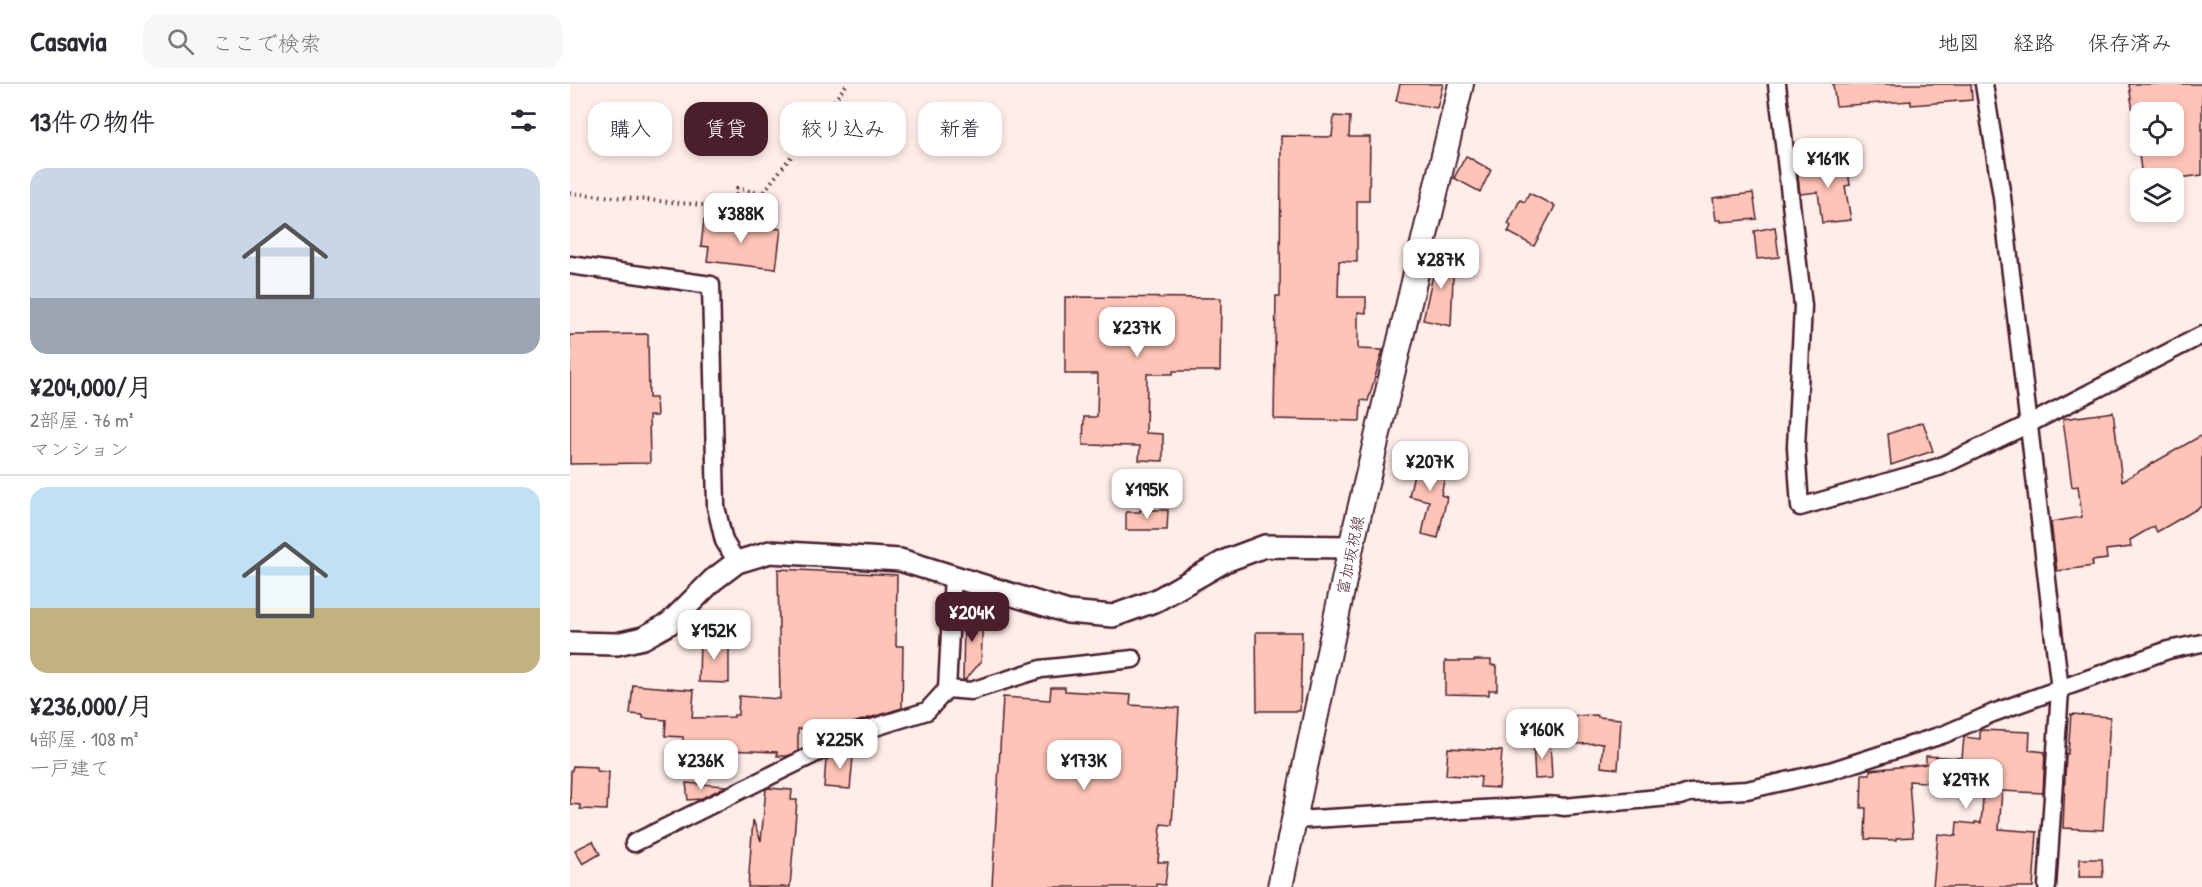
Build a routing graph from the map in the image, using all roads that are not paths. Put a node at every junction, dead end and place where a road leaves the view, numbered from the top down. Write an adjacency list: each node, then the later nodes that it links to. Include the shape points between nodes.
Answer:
1 (1461, 84): 7 (main road, 富加坂祝線)
2 (1777, 84): 6 (street, via 1803,306 1796,447 1800,507 1939,467)
3 (1984, 84): 6 (street)
4 (570, 265): 8 (street, via 711,285 716,507 724,541)
5 (2202, 335): 6 (street)
6 (2030, 424): 14 (street)
7 (1351, 547): 9 (street, via 1265,546 1224,561 1157,600 1113,616 1068,612); 15 (main road, 富加坂祝線)
8 (737, 562): 9 (street, via 770,552 888,559); 10 (street, via 670,623 643,638 617,644)
9 (953, 575): 13 (street)
10 (570, 643)
11 (2202, 643): 14 (street, via 2168,650)
12 (1133, 659): 13 (street, via 1041,669 971,691)
13 (947, 689): 16 (street, via 927,711 859,732)
14 (2060, 690): 15 (street, via 1945,734 1830,771 1747,790 1564,807 1551,804); 18 (street)
15 (1295, 820): 17 (main road, 富加坂祝線)
16 (634, 843)
17 (1280, 887)
18 (2047, 887)

